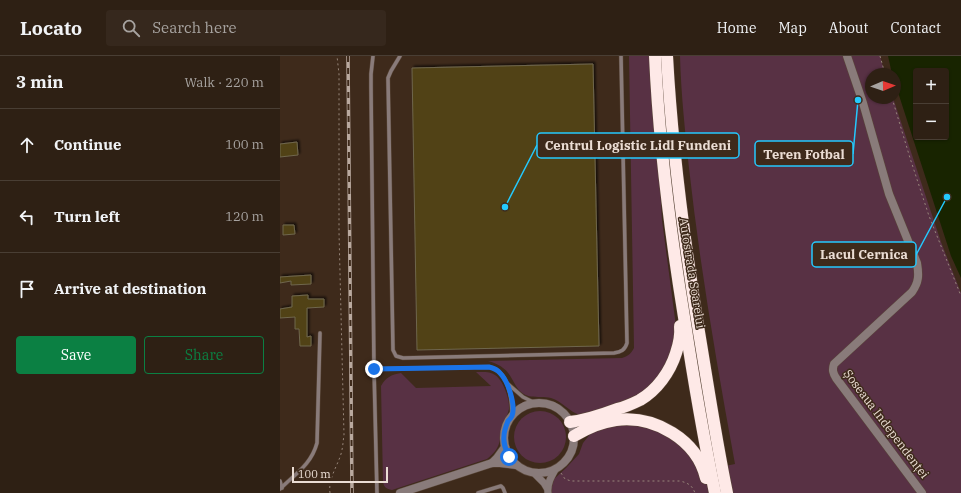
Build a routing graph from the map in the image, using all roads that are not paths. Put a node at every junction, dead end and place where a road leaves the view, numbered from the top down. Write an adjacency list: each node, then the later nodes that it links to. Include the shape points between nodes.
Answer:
1 (373, 56): 9 (lane, via 371,79)
2 (400, 56): 3 (lane, via 388,78 393,350 396,356 403,358 614,353 623,351 626,347)
3 (621, 56)
4 (655, 56): 7 (highway, Autostrada Soarelui, via 660,135)
5 (667, 56): 20 (highway, Autostrada Soarelui, via 687,256)
6 (847, 56): 32 (street, Șoseaua Independenței, via 889,194 917,263 918,279 912,292 832,368 836,378)
7 (674, 255): 13 (highway, via 672,272 680,330 679,344 667,374 640,400 606,414); 29 (highway, Autostrada Soarelui, via 704,441)
8 (320, 333): 22 (lane, via 316,449 304,467)
9 (374, 369): 10 (lane, via 489,367 499,372); 24 (lane)
10 (507, 383): 11 (lane, via 523,397); 12 (lane, via 512,400)
11 (535, 403): 12 (street); 13 (street, via 555,407)
12 (512, 416): 15 (street, via 505,430)
13 (570, 422): 14 (street)
14 (574, 436): 18 (street, via 570,454); 28 (highway, via 590,427 618,420 638,420 664,428 676,435 694,453 705,474)
15 (505, 447): 16 (street); 17 (street)
16 (492, 463): 17 (street); 25 (street)
17 (516, 465): 19 (street)
18 (557, 469): 19 (street, via 541,474); 23 (street, via 551,477)
19 (534, 473): 23 (street, via 544,482)
20 (724, 478): 30 (highway, Autostrada Soarelui); 31 (highway)
21 (280, 481): 22 (lane)
22 (281, 488)
23 (547, 491)
24 (377, 493)
25 (400, 493)
26 (478, 493): 27 (lane, via 501,486)
27 (505, 493)
28 (710, 493)
29 (715, 493)
30 (727, 493)
31 (731, 493)
32 (922, 493)

